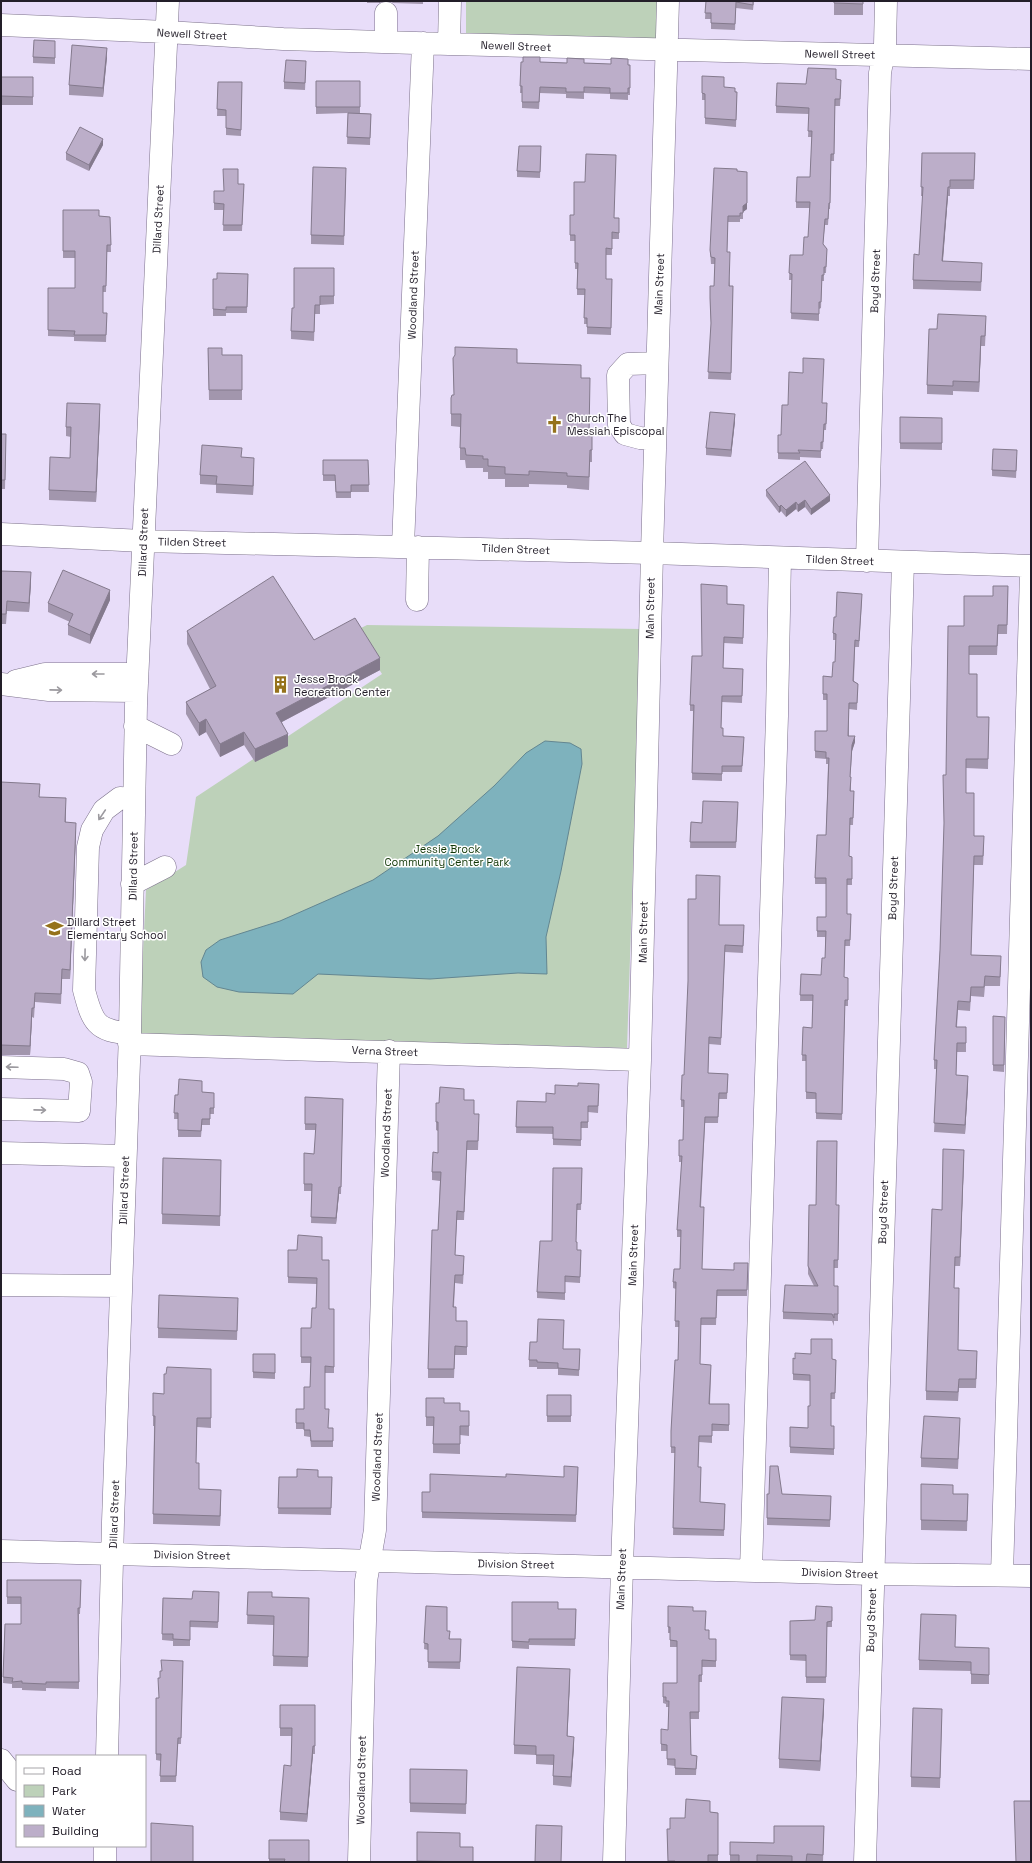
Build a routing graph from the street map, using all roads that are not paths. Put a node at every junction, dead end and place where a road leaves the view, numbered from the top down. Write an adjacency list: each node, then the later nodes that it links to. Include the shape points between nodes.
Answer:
1 (168, 1): 7 (street, Dillard Street)
2 (450, 1): 10 (street)
3 (668, 1): 11 (street, Main Street)
4 (886, 1): 12 (street, Boyd Street)
5 (386, 13): 8 (street)
6 (1, 25): 7 (street, Newell Street)
7 (167, 32): 8 (street, Newell Street); 17 (street, Dillard Street)
8 (386, 42): 9 (street, Newell Street)
9 (423, 43): 10 (street, Newell Street); 18 (street, Woodland Street)
10 (449, 44): 11 (street, Newell Street)
11 (666, 51): 12 (street, Newell Street); 14 (street, Main Street)
12 (884, 55): 13 (street, Newell Street); 21 (street, Boyd Street, via 880,73)
13 (1031, 59)
14 (657, 363): 15 (street, Main Street); 15 (street, via 628,364 618,375 619,425 625,434)
15 (655, 439): 19 (street, Main Street)
16 (1, 534): 17 (street, Tilden Street)
17 (143, 541): 18 (street, Tilden Street); 26 (street, Dillard Street)
18 (410, 546): 19 (street, Tilden Street); 25 (street, Woodland Street)
19 (652, 553): 20 (street, Tilden Street); 35 (street, Main Street)
20 (780, 558): 21 (street, Tilden Street); 46 (street)
21 (867, 561): 22 (street, Tilden Street)
22 (903, 562): 23 (street, Tilden Street); 47 (street, Boyd Street)
23 (1031, 566)
24 (1031, 572): 48 (street)
25 (417, 600)
26 (136, 683): 27 (street, via 45,674); 28 (street, Dillard Street)
27 (2, 684)
28 (135, 726): 29 (street); 30 (street, Dillard Street)
29 (171, 744)
30 (134, 798): 32 (street, Dillard Street); 33 (street, Verna Street, one-way to 33, via 120,798 104,810 92,830 88,847 84,982 89,1010 98,1024)
31 (165, 867): 32 (street)
32 (132, 884): 33 (street, Dillard Street)
33 (129, 1038): 34 (street, Verna Street); 39 (street, Dillard Street)
34 (389, 1051): 35 (street, Verna Street); 44 (street, Woodland Street, via 375,1530)
35 (640, 1060): 45 (street, Main Street)
36 (1, 1067): 37 (street, one-way to 36, via 79,1111 81,1082 78,1073 64,1068)
37 (1, 1109)
38 (1, 1153): 39 (street)
39 (125, 1156): 41 (street, Dillard Street)
40 (1, 1285): 41 (street)
41 (121, 1286): 43 (street, Dillard Street)
42 (1, 1551): 43 (street, Division Street)
43 (112, 1553): 44 (street, Division Street); 50 (street, Dillard Street)
44 (370, 1560): 45 (street, Division Street); 55 (street, Woodland Street, via 366,1585)
45 (622, 1566): 46 (street, Division Street); 56 (street, Main Street)
46 (751, 1570): 47 (street, Division Street)
47 (873, 1574): 48 (street, Division Street); 57 (street, Boyd Street)
48 (1002, 1575): 49 (street, Division Street)
49 (1031, 1576)
50 (108, 1755)
51 (1, 1760): 52 (street)
52 (16, 1779)
53 (105, 1847): 54 (street)
54 (105, 1862)
55 (359, 1862)
56 (614, 1862)
57 (865, 1862)

